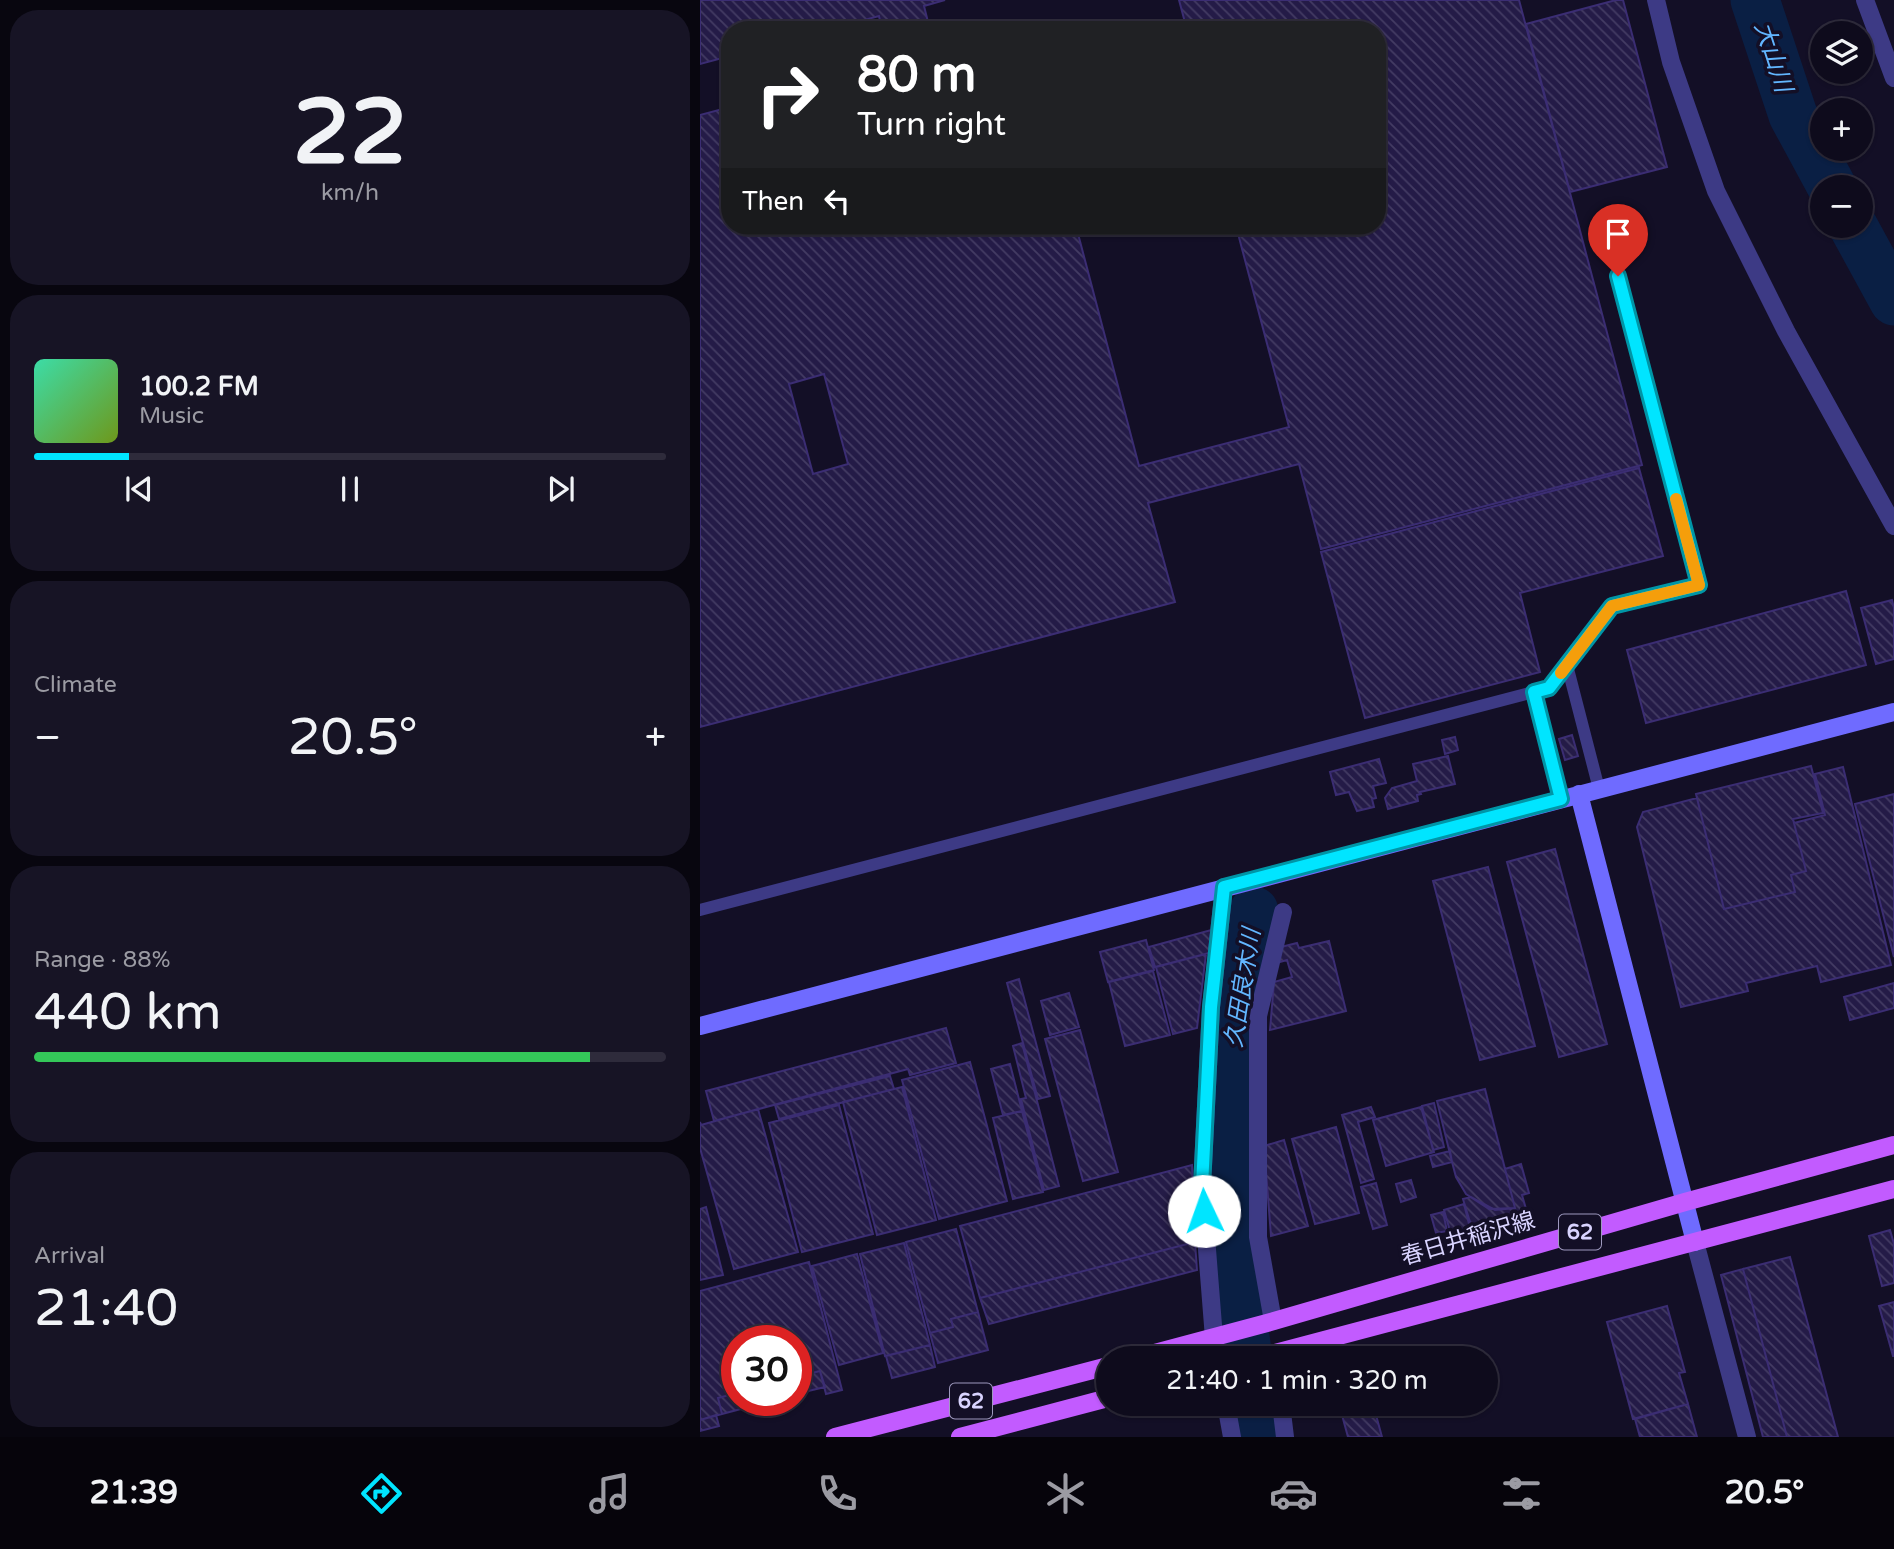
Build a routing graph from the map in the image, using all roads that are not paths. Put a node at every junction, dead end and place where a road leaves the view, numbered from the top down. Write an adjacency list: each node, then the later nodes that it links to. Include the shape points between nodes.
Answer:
1 (1656, 0): 5 (street, via 1671,61 1716,191 1786,331)
2 (1865, 0): 3 (street)
3 (1894, 78)
4 (1618, 276): 6 (lane, via 1699,585 1612,606)
5 (1894, 526)
6 (1567, 665): 7 (lane, via 1549,688); 9 (lane)
7 (1534, 692): 11 (lane); 13 (lane)
8 (1894, 712): 9 (street)
9 (1599, 789): 10 (street)
10 (1580, 794): 11 (street); 18 (street)
11 (1561, 799): 12 (street)
12 (1224, 887): 15 (street); 21 (street, via 1211,1007 1202,1186)
13 (700, 910)
14 (1283, 912): 20 (street, via 1258,1016 1258,1237)
15 (700, 1026)
16 (1894, 1146): 18 (main road, 春日井稲沢線 / 62)
17 (1894, 1189): 19 (main road, 62)
18 (1685, 1202): 19 (street); 20 (main road, 春日井稲沢線 / 62)
19 (1695, 1241): 23 (main road, 62); 32 (street)
20 (1270, 1322): 21 (main road, 春日井稲沢線 / 62)
21 (1218, 1337): 22 (main road, 春日井稲沢線 / 62)
22 (1183, 1346)
23 (1309, 1346)
24 (1096, 1369): 28 (main road, 62)
25 (1096, 1401): 29 (main road, 62)
26 (1228, 1416): 30 (street)
27 (1282, 1416): 31 (street)
28 (835, 1437)
29 (960, 1437)
30 (1232, 1437)
31 (1285, 1437)
32 (1747, 1437)

